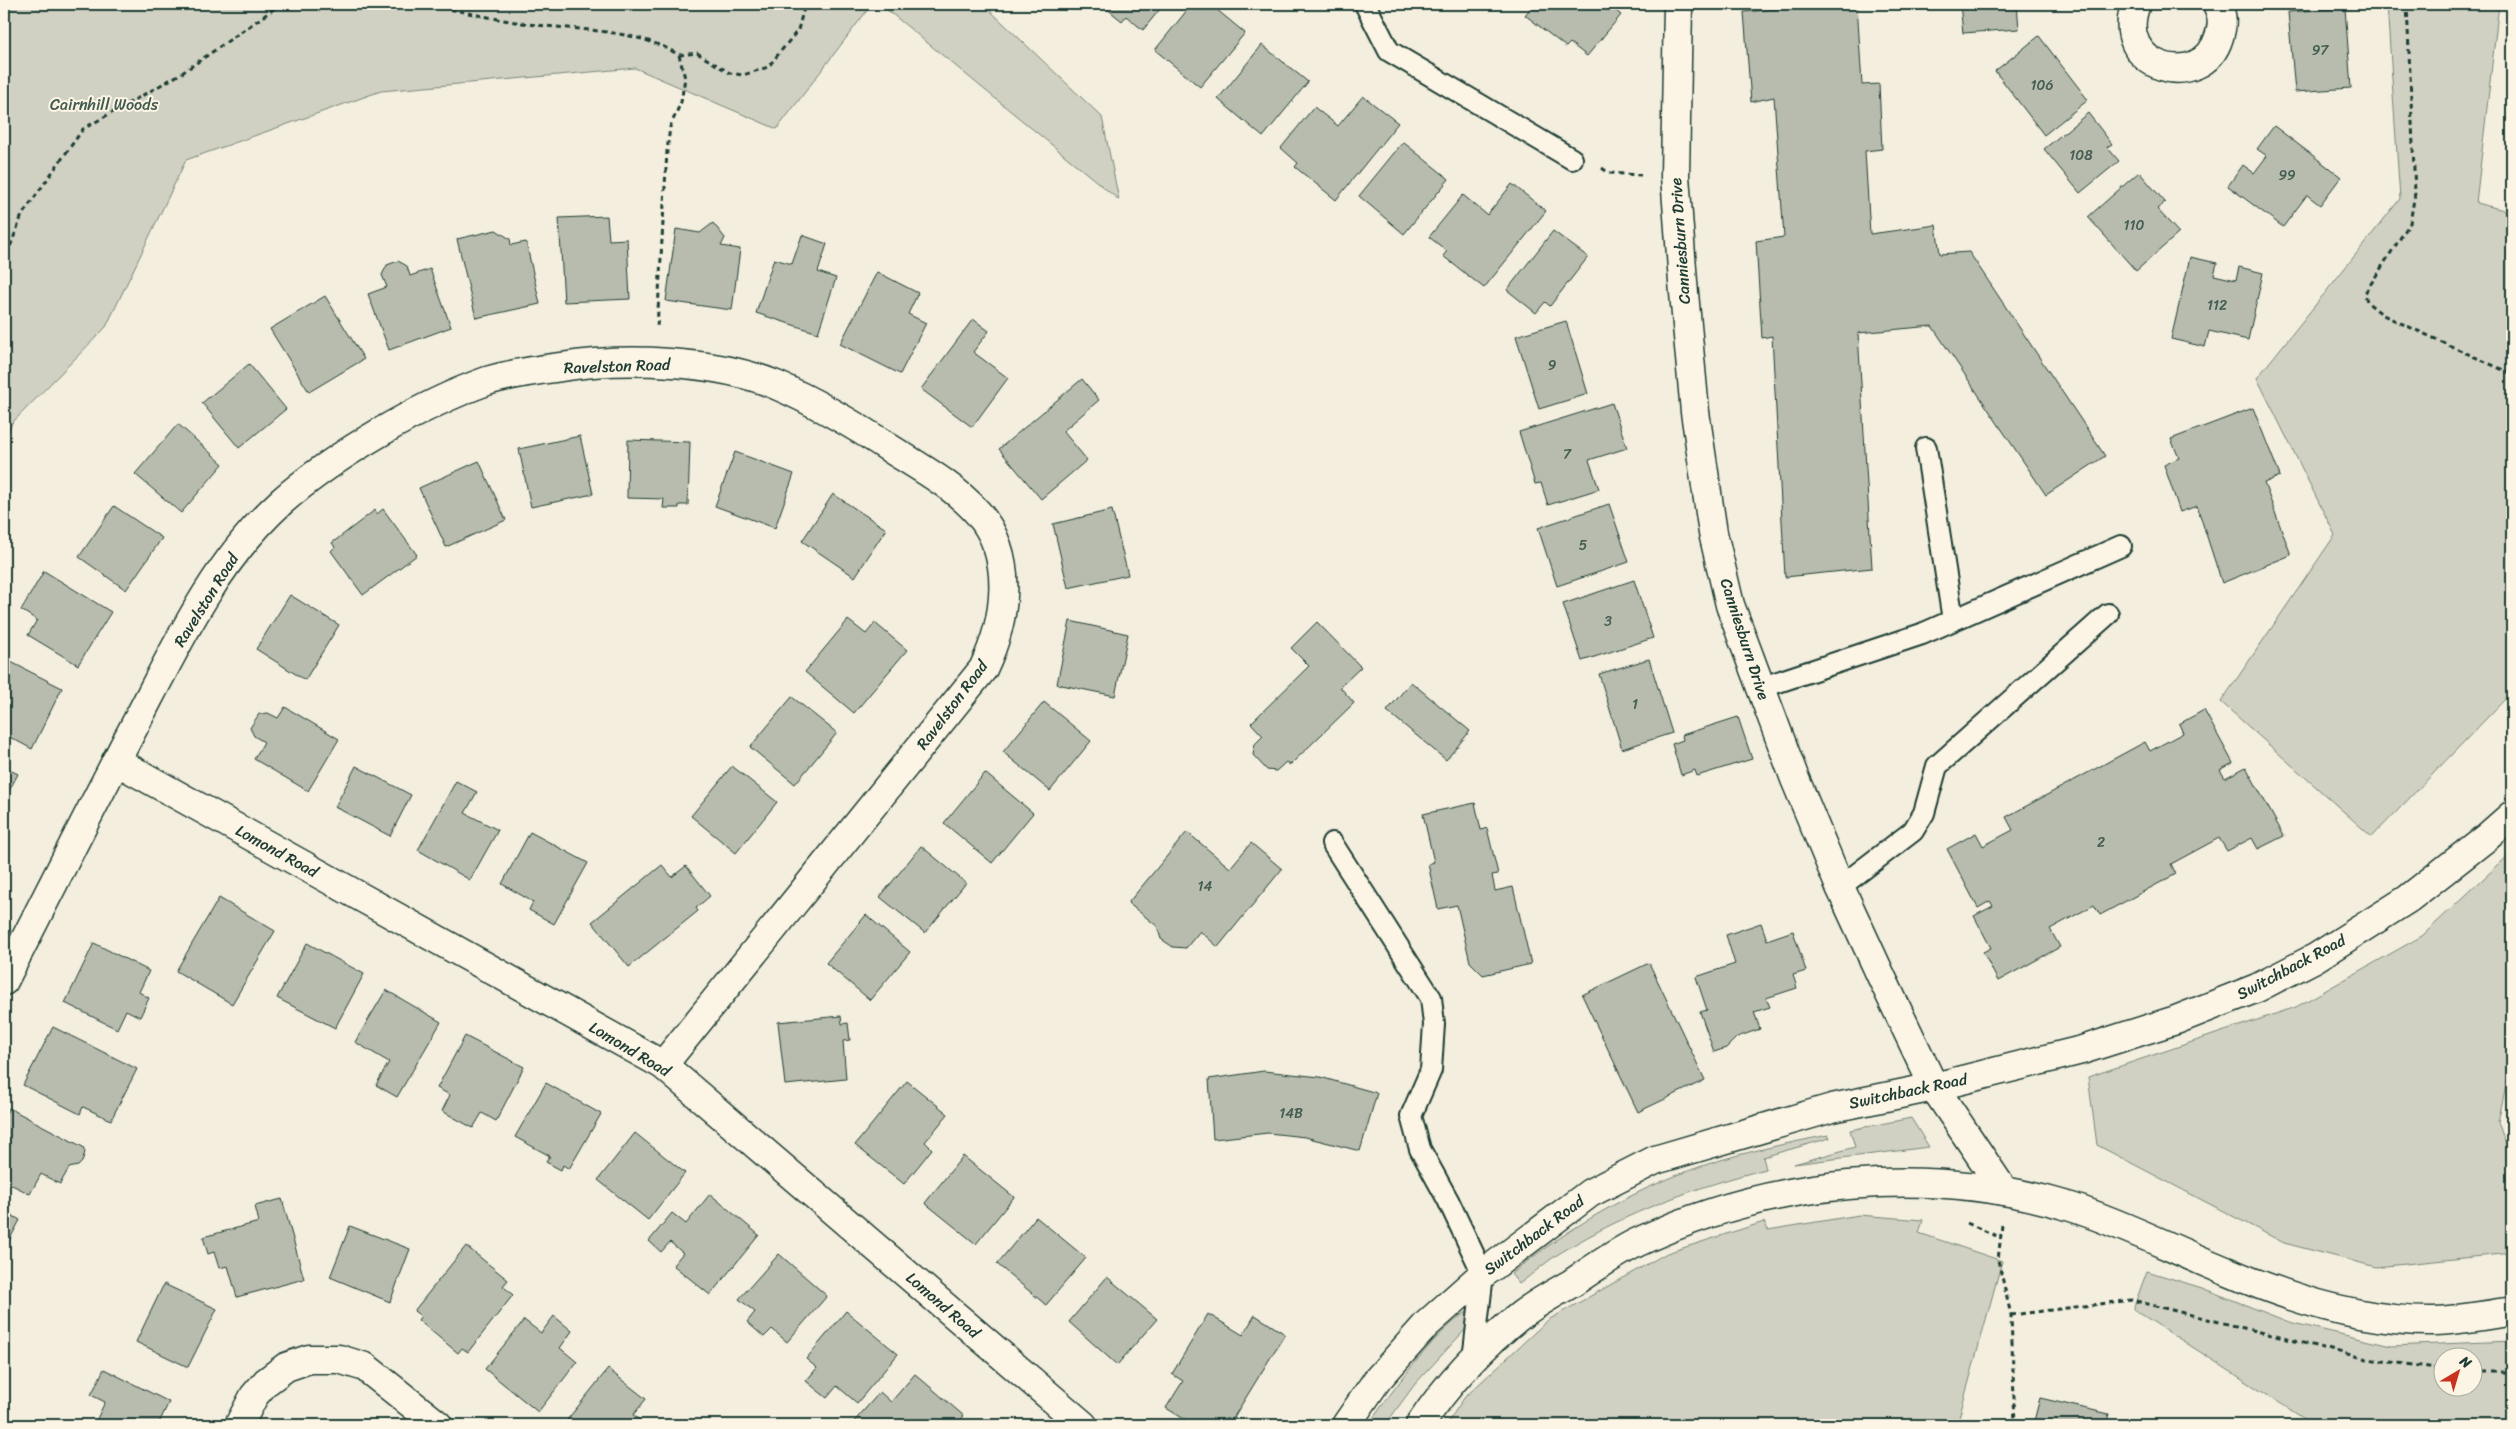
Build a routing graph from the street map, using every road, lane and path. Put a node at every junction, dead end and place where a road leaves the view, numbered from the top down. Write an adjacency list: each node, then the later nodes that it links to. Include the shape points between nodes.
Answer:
1 (281, 4): 13 (path, via 182,73 83,129 22,215)
2 (424, 4): 9 (path, via 521,23 626,36 663,45)
3 (806, 4): 9 (path, via 798,30 768,67 743,75 730,73 697,53)
4 (1365, 4): 10 (lane, via 1389,51)
5 (1678, 4): 12 (street, Canniesburn Drive)
6 (2136, 4): 7 (street, via 2130,20 2132,38 2147,59 2159,66 2177,69 2193,66 2216,48 2223,24)
7 (2217, 4)
8 (2407, 4): 15 (path, via 2415,193 2410,223 2365,293 2367,302 2383,315)
9 (679, 55): 14 (path, via 685,78 681,102 670,127)
10 (1572, 159)
11 (1594, 163): 12 (path, via 1609,173)
12 (1675, 176): 20 (street, Canniesburn Drive, via 1695,412 1713,533 1730,605)
13 (4, 263)
14 (657, 323)
15 (2512, 374)
16 (1926, 448): 19 (lane)
17 (2121, 546): 19 (lane)
18 (2108, 614): 24 (lane, via 1937,766 1924,813 1913,830)
19 (1953, 620): 20 (lane, via 1922,634)
20 (1760, 688): 24 (street, Canniesburn Drive)
21 (116, 761): 25 (street, Ravelston Road); 26 (street, Lomond Road); 26 (street, Ravelston Road, via 180,639 223,569 246,540 289,496 344,456 411,416 489,381 564,366 655,361 709,367 773,384 845,419 947,485 978,513 993,536 1003,579 1002,618 995,643 983,669)
22 (2512, 815): 27 (street, Switchback Road, via 2408,899 2315,958 2257,988 2176,1020 2082,1050)
23 (1332, 843): 29 (lane, via 1430,998 1434,1024 1431,1070 1411,1116 1420,1149)
24 (1840, 887): 27 (street, Canniesburn Drive)
25 (4, 981)
26 (663, 1065): 38 (street, Lomond Road)
27 (1934, 1087): 28 (street, Canniesburn Drive); 29 (street, Switchback Road, via 1832,1108 1655,1160 1590,1193)
28 (2004, 1190): 30 (street, via 2080,1210 2282,1294 2329,1307 2375,1317 2435,1321); 31 (path, via 1998,1260); 32 (street, via 1867,1182 1780,1193 1683,1222 1634,1243 1522,1314)
29 (1483, 1274): 32 (lane); 39 (street, Switchback Road, via 1427,1324 1377,1380)
30 (2512, 1310)
31 (2011, 1315): 33 (path, via 2132,1300 2367,1359); 41 (path)
32 (1473, 1360): 40 (street)
33 (2434, 1368)
34 (2484, 1372): 35 (path)
35 (2512, 1372)
36 (239, 1425): 37 (street, via 254,1396 286,1367 309,1360 338,1359 365,1367)
37 (438, 1425)
38 (1083, 1425)
39 (1346, 1425)
40 (1420, 1425)
41 (2015, 1425)

